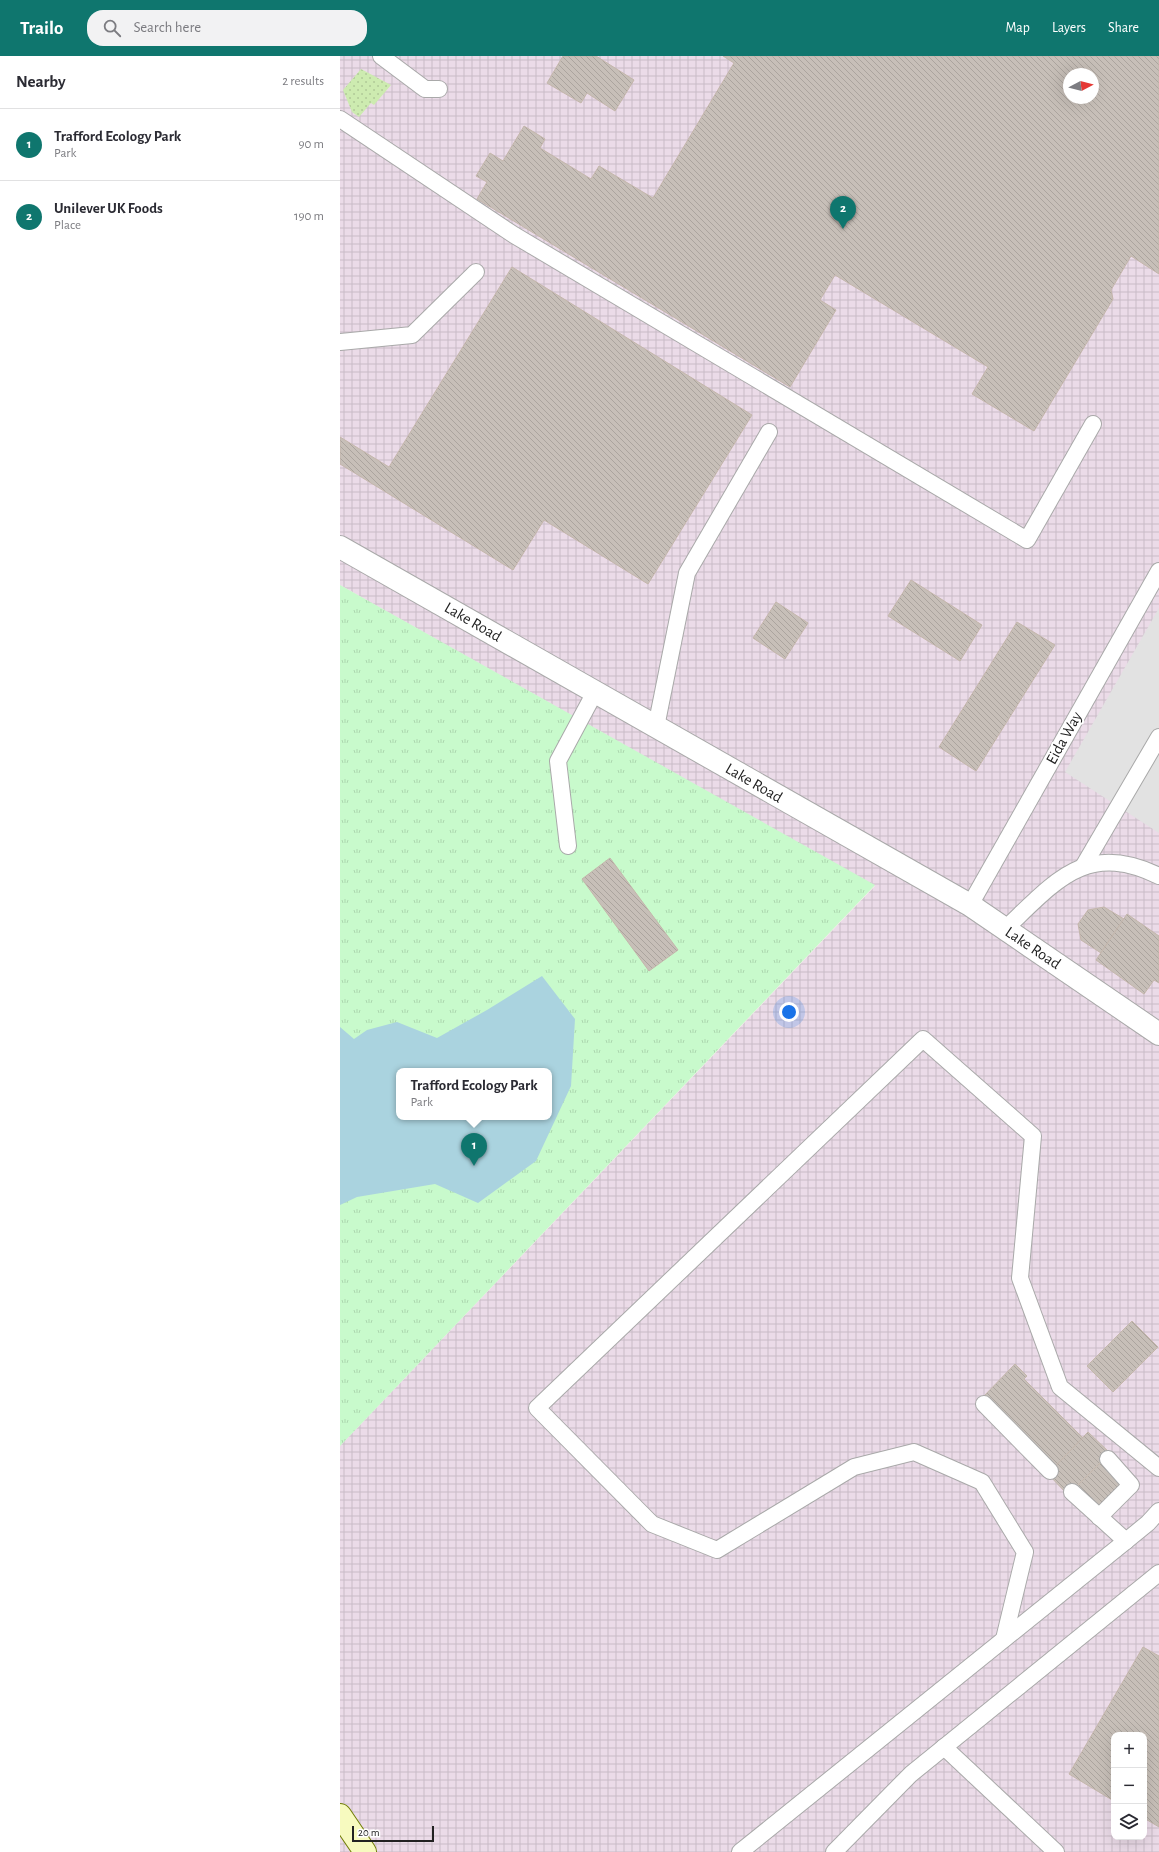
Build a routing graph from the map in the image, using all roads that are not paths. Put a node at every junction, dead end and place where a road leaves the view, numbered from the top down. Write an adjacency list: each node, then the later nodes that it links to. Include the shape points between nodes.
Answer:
1 (381, 56): 2 (lane, via 425,89)
2 (439, 89)
3 (340, 119): 6 (lane, via 514,235 1027,540)
4 (476, 272): 5 (lane, via 412,335)
5 (340, 342)
6 (1093, 424)
7 (769, 432): 11 (lane, via 687,573)
8 (340, 547): 10 (street, Lake Road)
9 (1159, 571): 16 (lane, Eida Way)
10 (595, 692): 11 (street, Lake Road); 13 (lane, via 558,761)
11 (656, 727): 16 (street, Lake Road)
12 (1159, 737): 14 (lane)
13 (568, 846)
14 (1084, 866): 15 (lane, via 1111,862 1141,867); 17 (lane, via 1060,878)
15 (1159, 876)
16 (970, 906): 17 (street, Lake Road)
17 (1005, 929): 18 (street, Lake Road)
18 (1159, 1034)
19 (984, 1404): 22 (lane)
20 (1108, 1459): 25 (lane, via 1131,1485)
21 (1159, 1468): 28 (lane, via 1060,1387 1020,1278 1033,1136 923,1039 537,1408 652,1524 717,1550 854,1467 914,1452 982,1482 1026,1552)
22 (1050, 1471)
23 (1072, 1492): 25 (lane)
24 (1159, 1511): 26 (lane)
25 (1099, 1517): 26 (lane)
26 (1126, 1541): 28 (lane)
27 (1159, 1573): 29 (lane)
28 (1004, 1638): 32 (lane)
29 (944, 1746): 33 (lane, via 911,1774); 34 (lane)
30 (340, 1815): 31 (street)
31 (365, 1852)
32 (740, 1852)
33 (834, 1852)
34 (1056, 1852)

